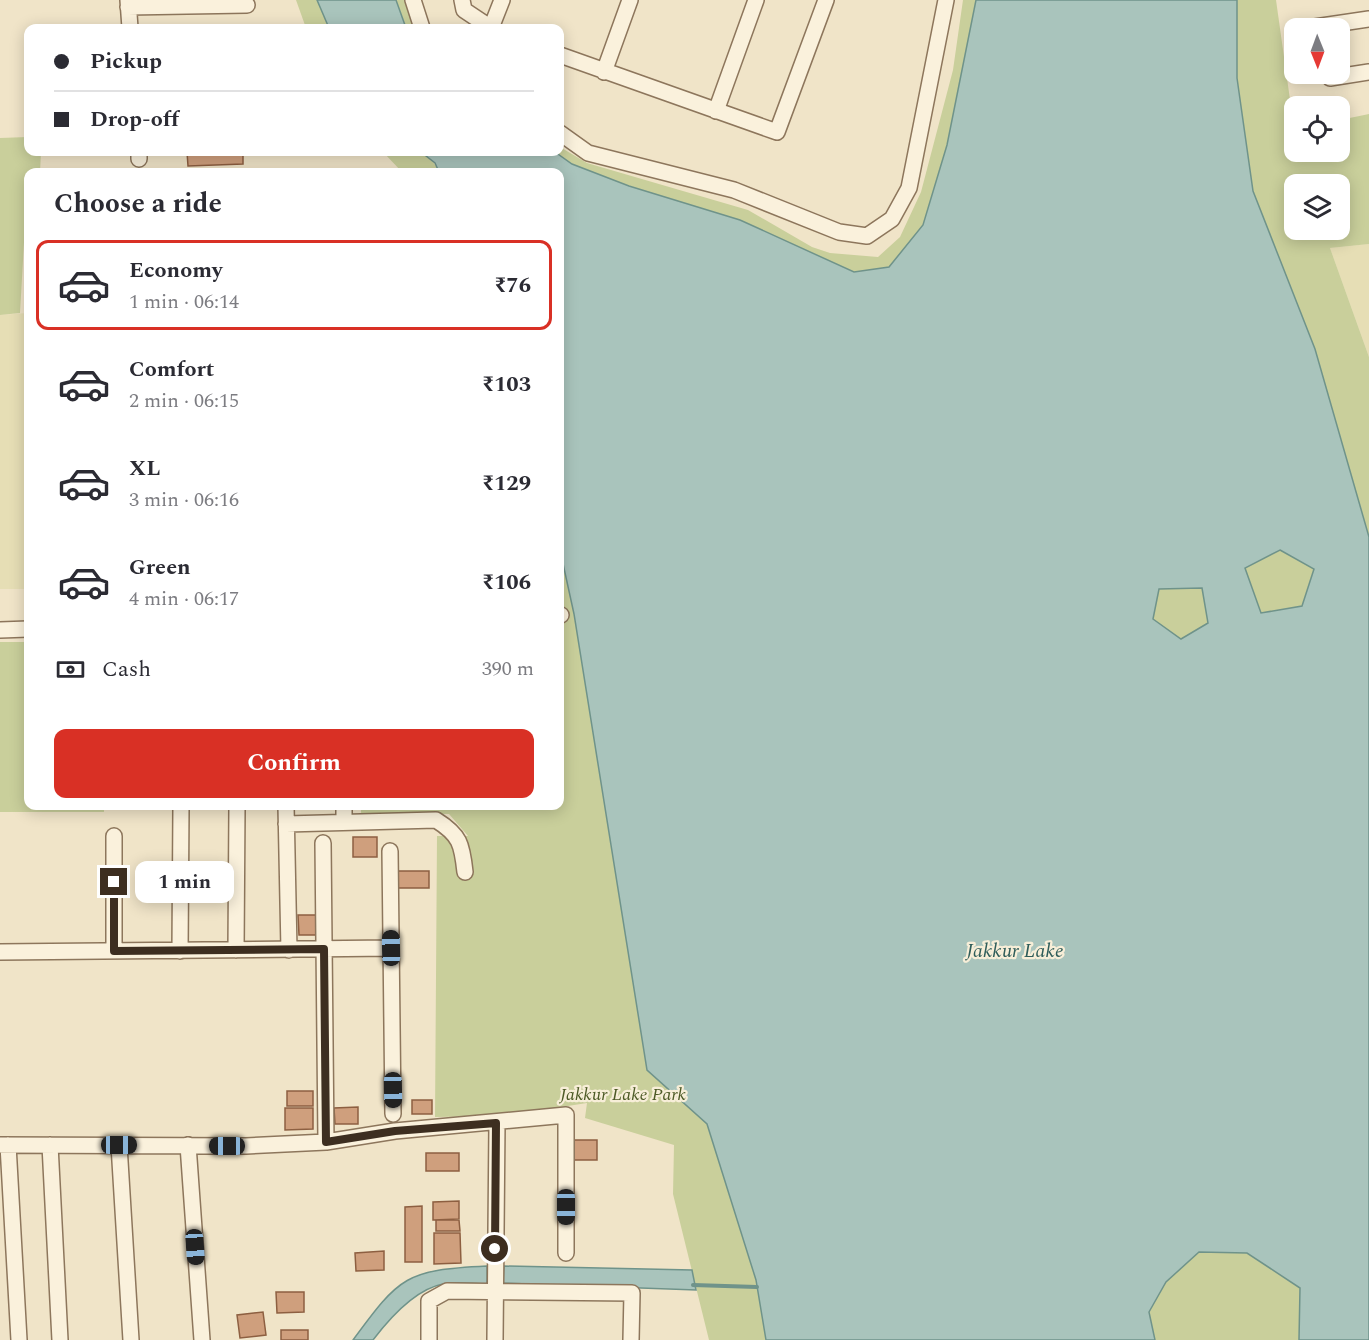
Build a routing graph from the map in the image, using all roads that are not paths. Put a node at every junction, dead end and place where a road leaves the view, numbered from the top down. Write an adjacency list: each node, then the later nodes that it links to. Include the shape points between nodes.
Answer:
1 (413, 0): 13 (street)
2 (462, 0): 14 (street, via 464,10)
3 (502, 0): 15 (street)
4 (630, 0): 17 (street)
5 (756, 0): 20 (street)
6 (826, 0): 20 (street, via 777,132)
7 (946, 0): 21 (street, via 909,188 892,219 867,236 839,232 734,190 588,153)
8 (128, 4): 9 (street); 12 (street)
9 (247, 5)
10 (1369, 19): 11 (street)
11 (1350, 22)
12 (129, 24)
13 (421, 24)
14 (485, 24)
15 (493, 24)
16 (564, 57): 17 (street)
17 (604, 72): 20 (street)
18 (1369, 72): 19 (street)
19 (1350, 75)
20 (716, 111)
21 (564, 136)
22 (24, 629): 23 (street)
23 (0, 630)
24 (181, 810): 39 (street)
25 (237, 810): 36 (street)
26 (286, 810): 29 (street)
27 (344, 810): 28 (street)
28 (344, 822): 29 (street); 33 (street, via 436,820 453,831 463,848)
29 (286, 824): 37 (street)
30 (114, 836): 38 (street)
31 (323, 843): 35 (street)
32 (390, 851): 34 (street)
33 (465, 872)
34 (391, 948): 35 (street); 41 (street)
35 (324, 949): 37 (street); 43 (street)
36 (236, 950): 37 (street); 39 (street)
37 (289, 950)
38 (114, 951): 39 (street); 40 (street)
39 (180, 951)
40 (0, 952)
41 (393, 1114)
42 (496, 1123): 43 (street, via 395,1131); 48 (street, via 566,1115); 49 (street)
43 (326, 1142): 47 (street)
44 (4, 1145): 45 (street); 50 (street)
45 (50, 1145): 46 (street); 51 (street)
46 (119, 1145): 47 (street); 52 (street)
47 (188, 1145): 53 (street)
48 (566, 1253)
49 (495, 1291): 54 (street, via 447,1291 429,1301); 55 (street); 56 (street, via 632,1293)
50 (19, 1340)
51 (60, 1340)
52 (131, 1340)
53 (202, 1340)
54 (429, 1340)
55 (495, 1340)
56 (632, 1340)

